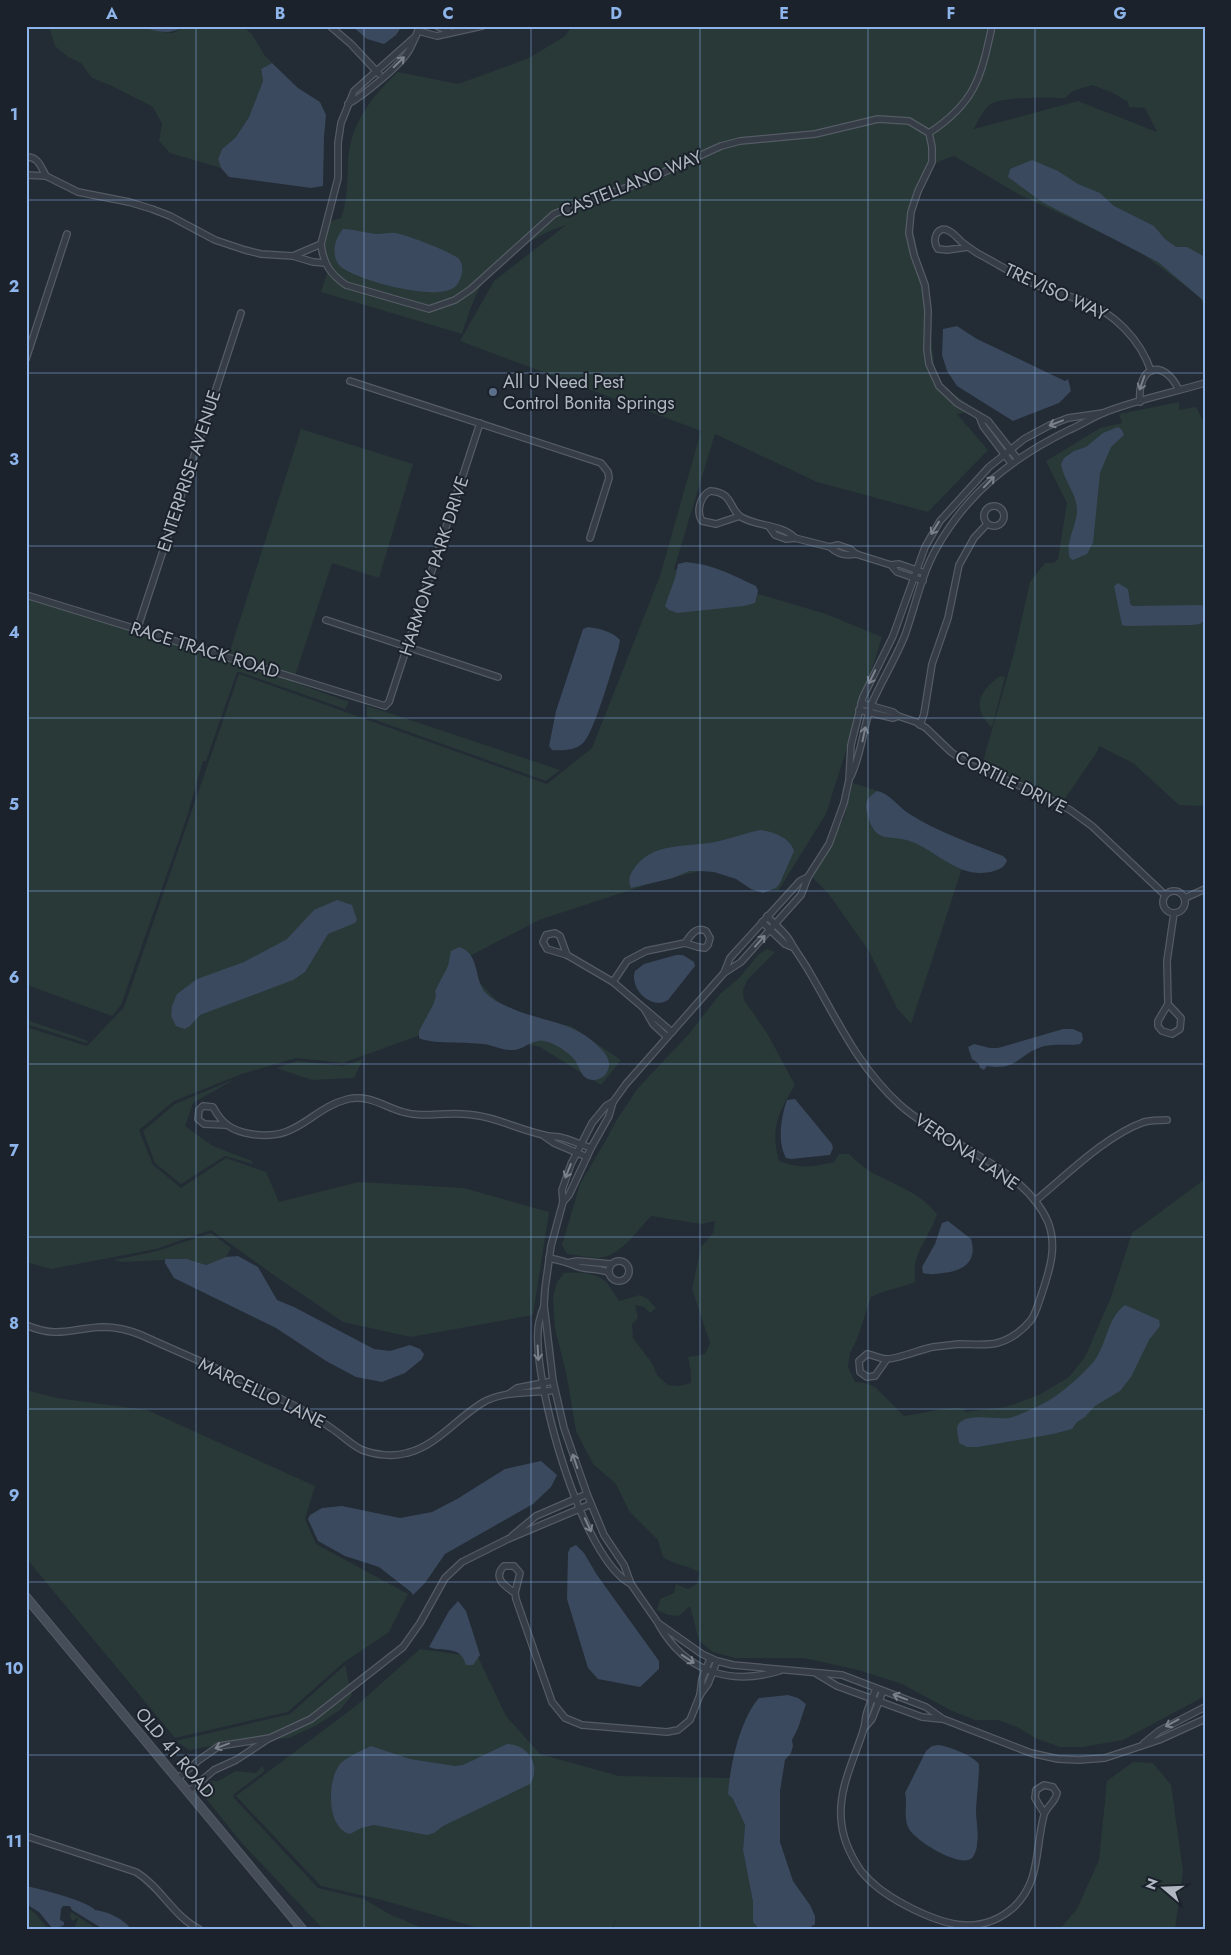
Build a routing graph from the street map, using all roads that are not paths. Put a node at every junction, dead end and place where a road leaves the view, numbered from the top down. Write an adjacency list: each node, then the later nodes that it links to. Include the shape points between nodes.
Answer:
1 (330, 26): 7 (street)
2 (436, 26): 6 (street)
3 (482, 26): 6 (street)
4 (992, 26): 10 (street, via 982,70 970,94 951,117)
5 (418, 31): 6 (street, via 437,36); 7 (street, CASTELLANO WAY); 8 (street, one-way to 5, via 402,60)
6 (450, 32)
7 (377, 71): 8 (street); 9 (street, CASTELLANO WAY, via 354,91)
8 (382, 77): 9 (street)
9 (348, 104): 15 (street, CASTELLANO WAY, via 338,143 338,178)
10 (929, 133): 18 (street, CASTELLANO WAY, via 909,121 878,119 815,134 740,141 721,146 640,183 554,214 471,289 455,300 429,309 346,285 334,277); 27 (street, via 932,162 911,212 909,234 925,285 929,364 938,386)
11 (26, 157): 13 (street, via 37,160)
12 (26, 175): 13 (street)
13 (46, 176): 17 (street, via 78,192 129,202 170,216 230,246 261,254)
14 (67, 234): 20 (street)
15 (321, 244): 17 (street); 18 (street, CASTELLANO WAY)
16 (968, 247): 16 (street, TREVISO WAY, via 949,230 942,229 935,237 938,249); 21 (street, TREVISO WAY, via 1044,289 1082,301 1111,317 1135,341)
17 (293, 256): 18 (street)
18 (325, 263)
19 (242, 313): 43 (street, ENTERPRISE AVENUE)
20 (26, 359)
21 (1151, 371): 24 (street, via 1164,371 1173,378); 25 (street, one-way to 25, via 1141,381)
22 (350, 381): 28 (street)
23 (1205, 383): 24 (street)
24 (1179, 390): 25 (street)
25 (1140, 402): 26 (street)
26 (1103, 413): 29 (street, one-way to 29, via 1080,415 1050,425); 31 (street)
27 (979, 416): 29 (street, via 988,421); 30 (street)
28 (480, 423): 35 (street, via 601,463 609,478); 44 (street, HARMONY PARK DRIVE)
29 (1010, 449): 30 (street); 31 (street)
30 (1004, 454): 32 (street); 37 (street, one-way to 37, via 940,521)
31 (1018, 458): 32 (street)
32 (1011, 463): 38 (street, one-way to 32, via 949,528 989,482)
33 (740, 516): 33 (street, via 727,498 710,491 704,496 699,511 702,521 716,524); 36 (street, via 847,556 856,554)
34 (987, 524): 50 (street, via 969,546 958,570 948,618 932,664)
35 (590, 538)
36 (891, 566): 37 (street, via 900,564); 39 (street)
37 (916, 570): 38 (street); 39 (street)
38 (926, 572): 40 (street)
39 (913, 578): 40 (street); 46 (street, one-way to 46, via 893,636)
40 (923, 581): 48 (street, via 904,636)
41 (26, 595): 43 (street, RACE TRACK ROAD)
42 (326, 620): 44 (street)
43 (137, 630): 47 (street, RACE TRACK ROAD)
44 (408, 647): 45 (street); 47 (street, HARMONY PARK DRIVE, via 390,702)
45 (498, 677)
46 (861, 703): 48 (street, CORTILE DRIVE); 49 (street)
47 (383, 706)
48 (870, 709): 49 (street, CORTILE DRIVE); 50 (street, CORTILE DRIVE); 51 (street, one-way to 48, via 860,752)
49 (859, 710): 51 (street, via 851,746)
50 (920, 725): 54 (street, CORTILE DRIVE, via 970,765 1032,790 1070,810 1092,826)
51 (849, 780): 52 (street, via 832,837)
52 (808, 877): 57 (street, via 800,881); 59 (street, via 801,895)
53 (1205, 889): 55 (street)
54 (1165, 894): 55 (street, via 1176,890); 56 (street, CORTILE DRIVE, via 1163,906)
55 (1185, 898): 56 (street, via 1185,906)
56 (1174, 913): 64 (street, via 1167,962)
57 (767, 916): 58 (street); 59 (street, VERONA LANE)
58 (762, 922): 59 (street, VERONA LANE); 62 (street, via 730,958)
59 (772, 927): 62 (street, one-way to 59, via 741,962); 74 (street, VERONA LANE, via 789,940 850,1046 900,1105 930,1128 998,1168)
60 (685, 943): 63 (street, via 636,955 622,967)
61 (567, 955): 61 (street, via 548,949 544,942 546,935 555,932 560,936); 63 (street)
62 (724, 973): 65 (street)
63 (613, 982): 65 (street)
64 (1168, 1004): 64 (street, via 1158,1026 1172,1034 1180,1029 1181,1022)
65 (669, 1034): 66 (street)
66 (613, 1102): 70 (street, via 599,1113); 71 (street)
67 (1167, 1120): 74 (street, via 1144,1123 1108,1142)
68 (225, 1125): 68 (street, via 213,1107 203,1106 199,1110 198,1119 204,1124); 69 (street, via 245,1133 281,1134 349,1098 367,1099 403,1112 490,1117)
69 (544, 1136): 70 (street, via 559,1137); 72 (street)
70 (581, 1145): 71 (street); 72 (street)
71 (591, 1148): 73 (street)
72 (577, 1153): 73 (street); 75 (street, one-way to 75, via 562,1190)
73 (587, 1157): 75 (street)
74 (1035, 1201): 82 (street, VERONA LANE, via 1048,1222 1053,1254 1032,1319 1015,1335 997,1343 928,1348)
75 (563, 1202): 76 (street)
76 (549, 1258): 77 (street); 80 (street)
77 (571, 1262): 78 (street); 79 (street)
78 (611, 1264): 79 (street); 79 (street, via 623,1261 629,1273 624,1280 617,1281)
79 (608, 1272)
80 (544, 1305): 83 (street); 84 (street, one-way to 84, via 537,1333)
81 (26, 1325): 87 (street, MARCELLO LANE, via 52,1333 104,1327 141,1335 297,1408 355,1445 379,1454 398,1455 424,1447 482,1403)
82 (887, 1359): 82 (street, VERONA LANE, via 867,1354 859,1361 860,1372 867,1377 875,1376)
83 (553, 1381): 84 (street, MARCELLO LANE); 85 (street)
84 (542, 1383): 86 (street); 87 (street, MARCELLO LANE, via 517,1388)
85 (555, 1390): 86 (street, MARCELLO LANE); 88 (street, one-way to 85, via 564,1428)
86 (544, 1392): 87 (street, MARCELLO LANE); 89 (street, via 561,1460)
87 (510, 1393)
88 (587, 1494): 89 (street); 90 (street)
89 (576, 1498): 91 (street); 92 (street, via 536,1516)
90 (591, 1504): 91 (street); 93 (street)
91 (580, 1508): 92 (street); 93 (street, one-way to 93, via 614,1570)
92 (508, 1539): 112 (street, via 454,1568 437,1591 412,1637 398,1653 311,1719)
93 (631, 1584): 96 (street)
94 (515, 1593): 94 (street, via 503,1585 499,1577 504,1566 514,1566 520,1573); 105 (street, via 552,1702 571,1721 588,1726 673,1732 690,1720)
95 (26, 1597): 114 (street, OLD 41 ROAD)
96 (658, 1623): 97 (street); 99 (street, one-way to 99, via 675,1650)
97 (710, 1659): 98 (street); 99 (street)
98 (717, 1662): 100 (street); 101 (street)
99 (706, 1668): 101 (street); 105 (street)
100 (781, 1670): 101 (street, via 745,1678); 102 (street)
101 (713, 1671): 105 (street)
102 (817, 1673): 103 (street, via 842,1675); 106 (street, via 837,1686)
103 (876, 1688): 104 (street); 106 (street)
104 (884, 1691): 107 (street); 110 (street, one-way to 104, via 926,1707)
105 (700, 1695)
106 (872, 1699): 107 (street); 111 (street)
107 (879, 1701): 110 (street, via 922,1717); 111 (street)
108 (1203, 1708): 109 (street); 113 (street, one-way to 113, via 1158,1731)
109 (1205, 1718): 113 (street)
110 (943, 1719): 113 (street, via 1031,1753 1058,1759 1105,1758)
111 (864, 1729): 116 (street, via 841,1799 841,1820 848,1848 861,1872 874,1885 929,1917 951,1924 976,1924 999,1917 1015,1906 1035,1874)
112 (270, 1738): 114 (street, one-way to 114, via 219,1746); 115 (street, via 214,1770)
113 (1143, 1744)
114 (177, 1779): 115 (street, OLD 41 ROAD)
115 (188, 1792): 119 (street, OLD 41 ROAD)
116 (1044, 1814): 116 (street, via 1057,1793 1044,1785 1035,1793)
117 (26, 1836): 118 (street, via 136,1872 183,1919)
118 (199, 1929)
119 (302, 1929)

